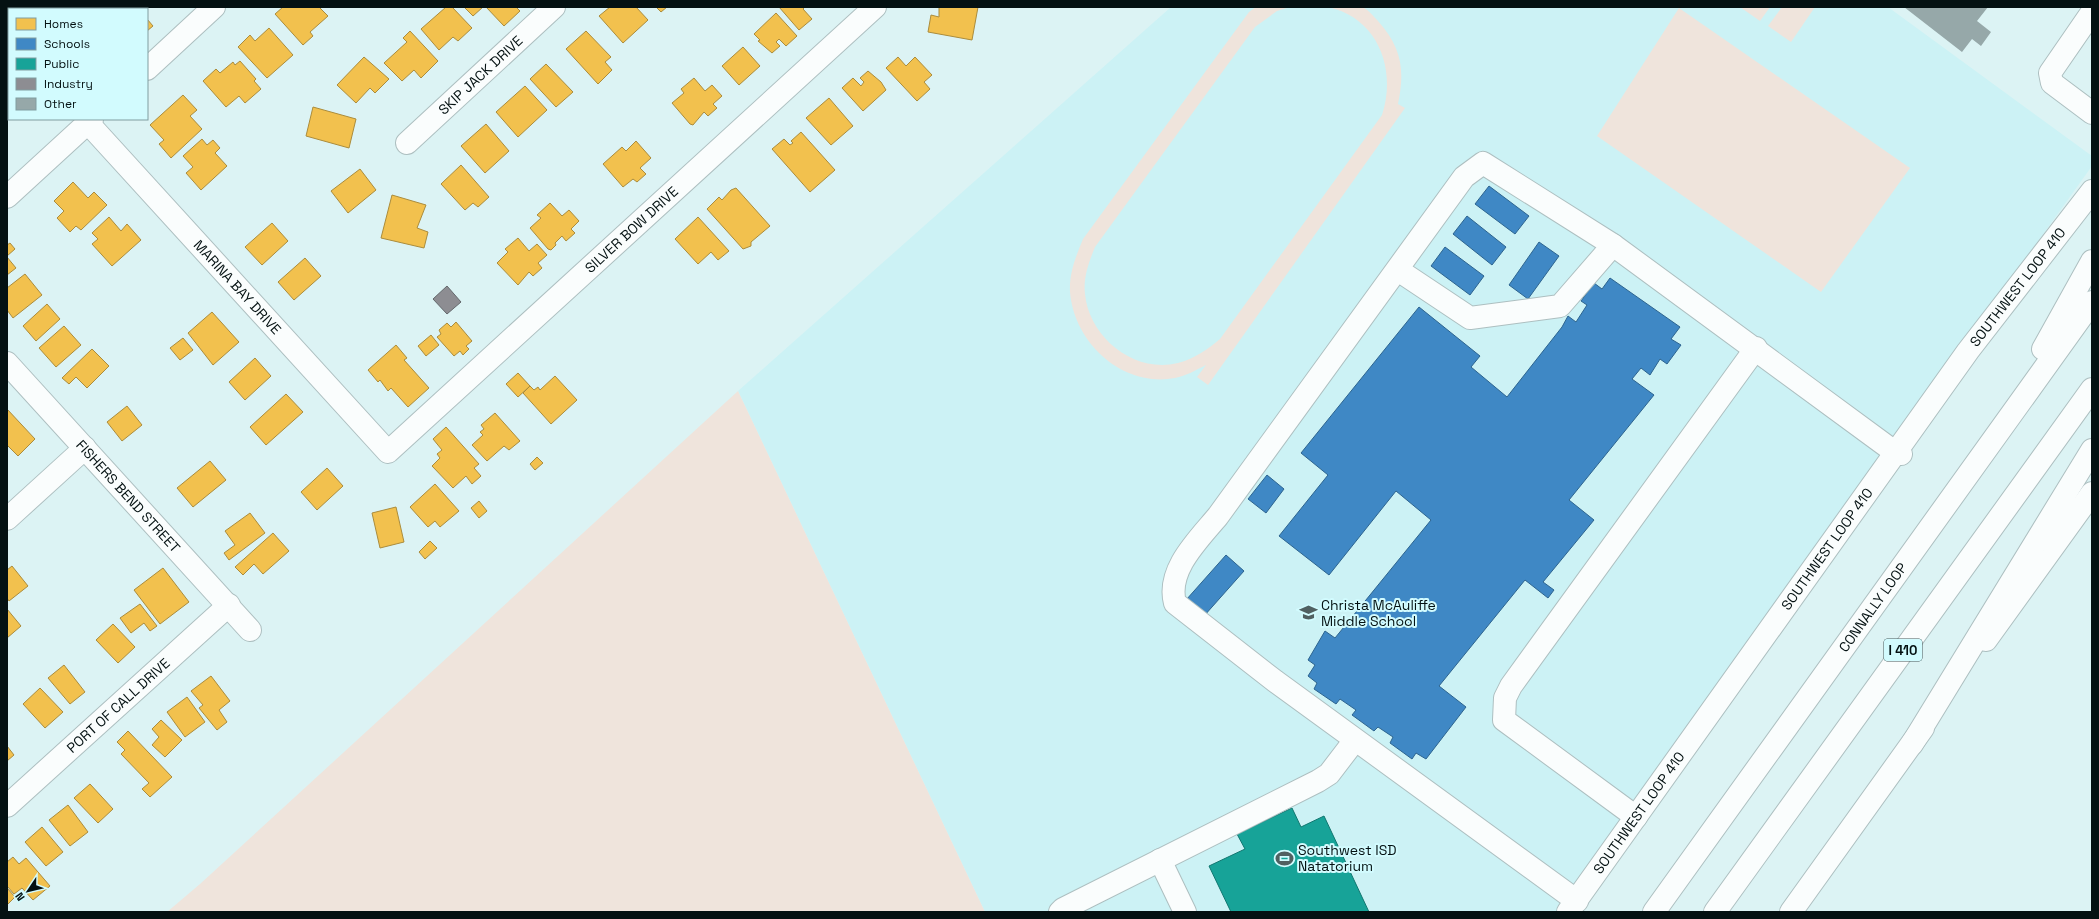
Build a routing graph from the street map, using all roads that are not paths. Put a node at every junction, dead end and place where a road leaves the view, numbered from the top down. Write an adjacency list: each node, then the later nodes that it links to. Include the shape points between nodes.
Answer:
1 (214, 7): 5 (main road)
2 (554, 7): 8 (main road, SKIP JACK DRIVE)
3 (875, 7): 21 (main road, SILVER BOW DRIVE)
4 (2092, 12): 6 (main road, via 2050,73 2052,83)
5 (148, 68)
6 (2089, 104)
7 (90, 121): 10 (main road); 21 (main road, MARINA BAY DRIVE)
8 (407, 143)
9 (2092, 191): 22 (main road, SOUTHWEST LOOP 410, via 1968,351)
10 (7, 197)
11 (1613, 245): 13 (main road, via 1560,306 1470,318); 13 (main road, via 1483,163 1464,177); 15 (main road)
12 (2092, 261): 18 (main road)
13 (1398, 270): 27 (main road, via 1195,544 1175,577 1175,603 1275,682)
14 (2092, 302): 18 (main road, CONNALLY LOOP)
15 (1756, 348): 22 (main road); 30 (main road, via 1511,686 1505,698 1504,720)
16 (7, 363): 19 (main road, FISHERS BEND STREET)
17 (2092, 389): 36 (main road, I 410)
18 (1995, 437): 35 (main road, CONNALLY LOOP)
19 (85, 448): 24 (main road); 25 (main road, FISHERS BEND STREET)
20 (2092, 450): 28 (main road)
21 (388, 452)
22 (1898, 453): 30 (main road, SOUTHWEST LOOP 410)
23 (2092, 493): 28 (main road)
24 (7, 519)
25 (229, 605): 26 (main road, FISHERS BEND STREET); 29 (main road, PORT OF CALL DRIVE)
26 (250, 630)
27 (1355, 740): 31 (main road, via 1329,774 1318,781); 32 (main road)
28 (1912, 744): 37 (main road)
29 (7, 806)
30 (1636, 817): 32 (main road, SOUTHWEST LOOP 410)
31 (1160, 860): 33 (main road); 34 (main road)
32 (1572, 906)
33 (1060, 912)
34 (1185, 912)
35 (1654, 912)
36 (1715, 912)
37 (1791, 912)

